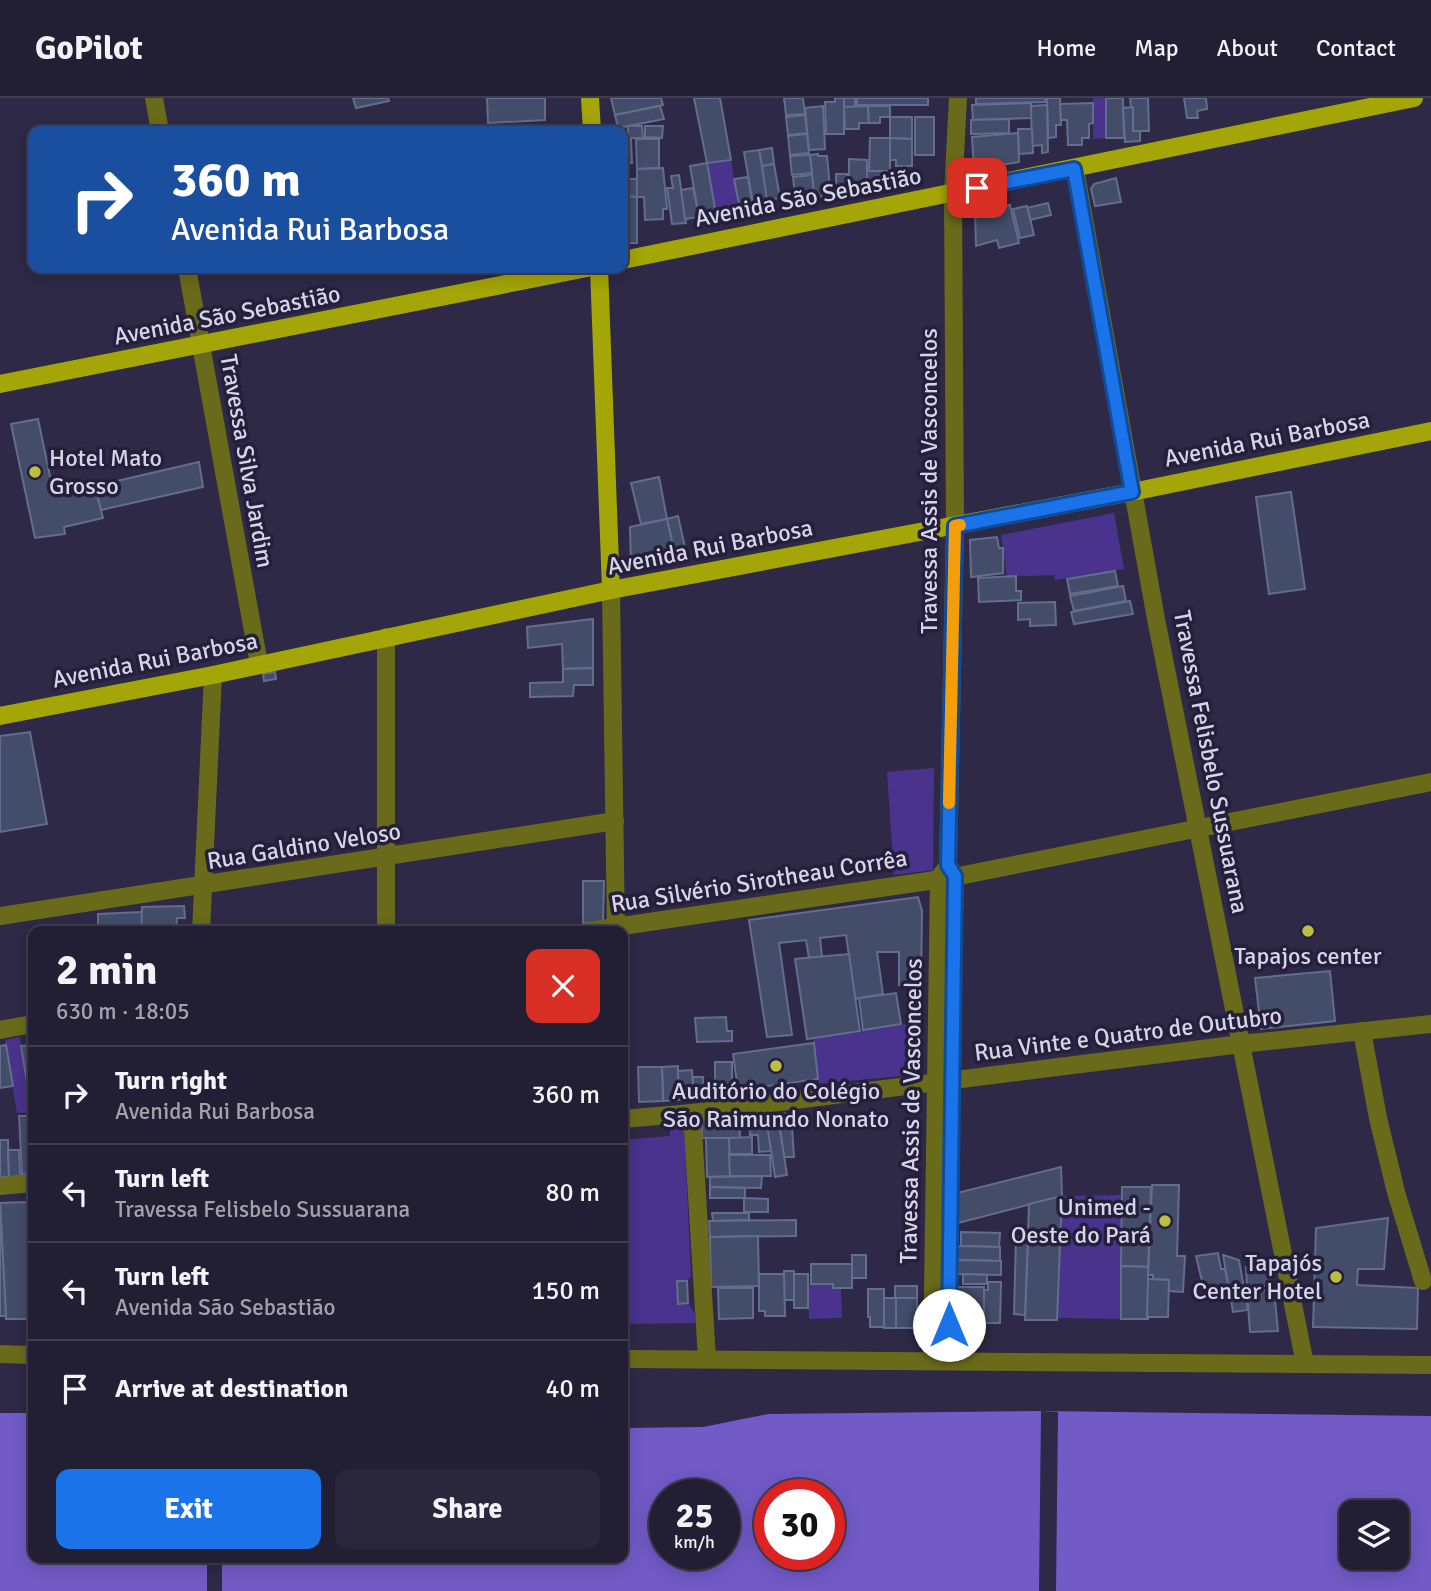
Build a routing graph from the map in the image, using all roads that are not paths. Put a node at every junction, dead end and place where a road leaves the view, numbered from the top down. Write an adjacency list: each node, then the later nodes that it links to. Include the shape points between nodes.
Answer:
1 (154, 98): 5 (street)
2 (590, 98): 6 (main road)
3 (958, 98): 8 (street, Travessa Assis de Vasconcelos)
4 (1414, 98): 7 (main road, Avenida São Sebastião)
5 (159, 126)
6 (592, 126)
7 (1074, 169): 8 (main road, Avenida São Sebastião); 16 (street, Travessa Felisbelo Sussuarana)
8 (953, 193): 9 (main road, Avenida São Sebastião); 17 (street, Travessa Assis de Vasconcelos)
9 (628, 259)
10 (188, 273): 13 (street, Travessa Silva Jardim)
11 (562, 273): 13 (main road, Avenida São Sebastião)
12 (599, 273): 18 (main road)
13 (202, 346): 14 (main road, Avenida São Sebastião); 20 (street, Travessa Silva Jardim)
14 (0, 384)
15 (1431, 431): 16 (main road, Avenida Rui Barbosa)
16 (1132, 492): 17 (main road, Avenida Rui Barbosa); 25 (street, Travessa Felisbelo Sussuarana)
17 (955, 526): 18 (main road, Avenida Rui Barbosa); 27 (street, Travessa Assis de Vasconcelos)
18 (611, 590): 19 (main road, Avenida Rui Barbosa); 24 (street)
19 (386, 637): 20 (main road, Avenida Rui Barbosa); 26 (street)
20 (259, 664): 21 (main road, Avenida Rui Barbosa)
21 (213, 675): 22 (main road, Avenida Rui Barbosa); 28 (street)
22 (0, 716)
23 (1431, 782): 25 (street, Rua Silvério Sirotheau Corrêa)
24 (615, 821): 26 (street, Rua Galdino Veloso); 32 (street)
25 (1198, 830): 27 (street, Rua Silvério Sirotheau Corrêa); 38 (street, Travessa Felisbelo Sussuarana)
26 (386, 858): 28 (street, Rua Galdino Veloso); 31 (street)
27 (947, 873): 33 (street, Rua Silvério Sirotheau Corrêa); 39 (street, Travessa Assis de Vasconcelos)
28 (203, 886): 29 (street, Rua Galdino Veloso); 30 (street)
29 (0, 916)
30 (201, 926)
31 (386, 926)
32 (616, 926)
33 (628, 927)
34 (28, 1025): 36 (street)
35 (1430, 1029): 37 (street, Rua Vinte e Quatro de Outubro)
36 (0, 1030)
37 (1362, 1031): 38 (street, Rua Vinte e Quatro de Outubro); 44 (street, via 1378,1118)
38 (1241, 1044): 39 (street, Rua Vinte e Quatro de Outubro); 50 (street, Travessa Felisbelo Sussuarana)
39 (943, 1080): 40 (street, Rua Vinte e Quatro de Outubro); 49 (street, Travessa Assis de Vasconcelos)
40 (692, 1112): 41 (street, Rua Vinte e Quatro de Outubro); 48 (street)
41 (628, 1118)
42 (28, 1183): 43 (street)
43 (0, 1186)
44 (1423, 1280)
45 (0, 1354): 46 (street)
46 (28, 1355)
47 (628, 1359): 48 (street)
48 (707, 1359): 49 (street)
49 (940, 1361): 50 (street)
50 (1305, 1364): 51 (street)
51 (1431, 1365)

